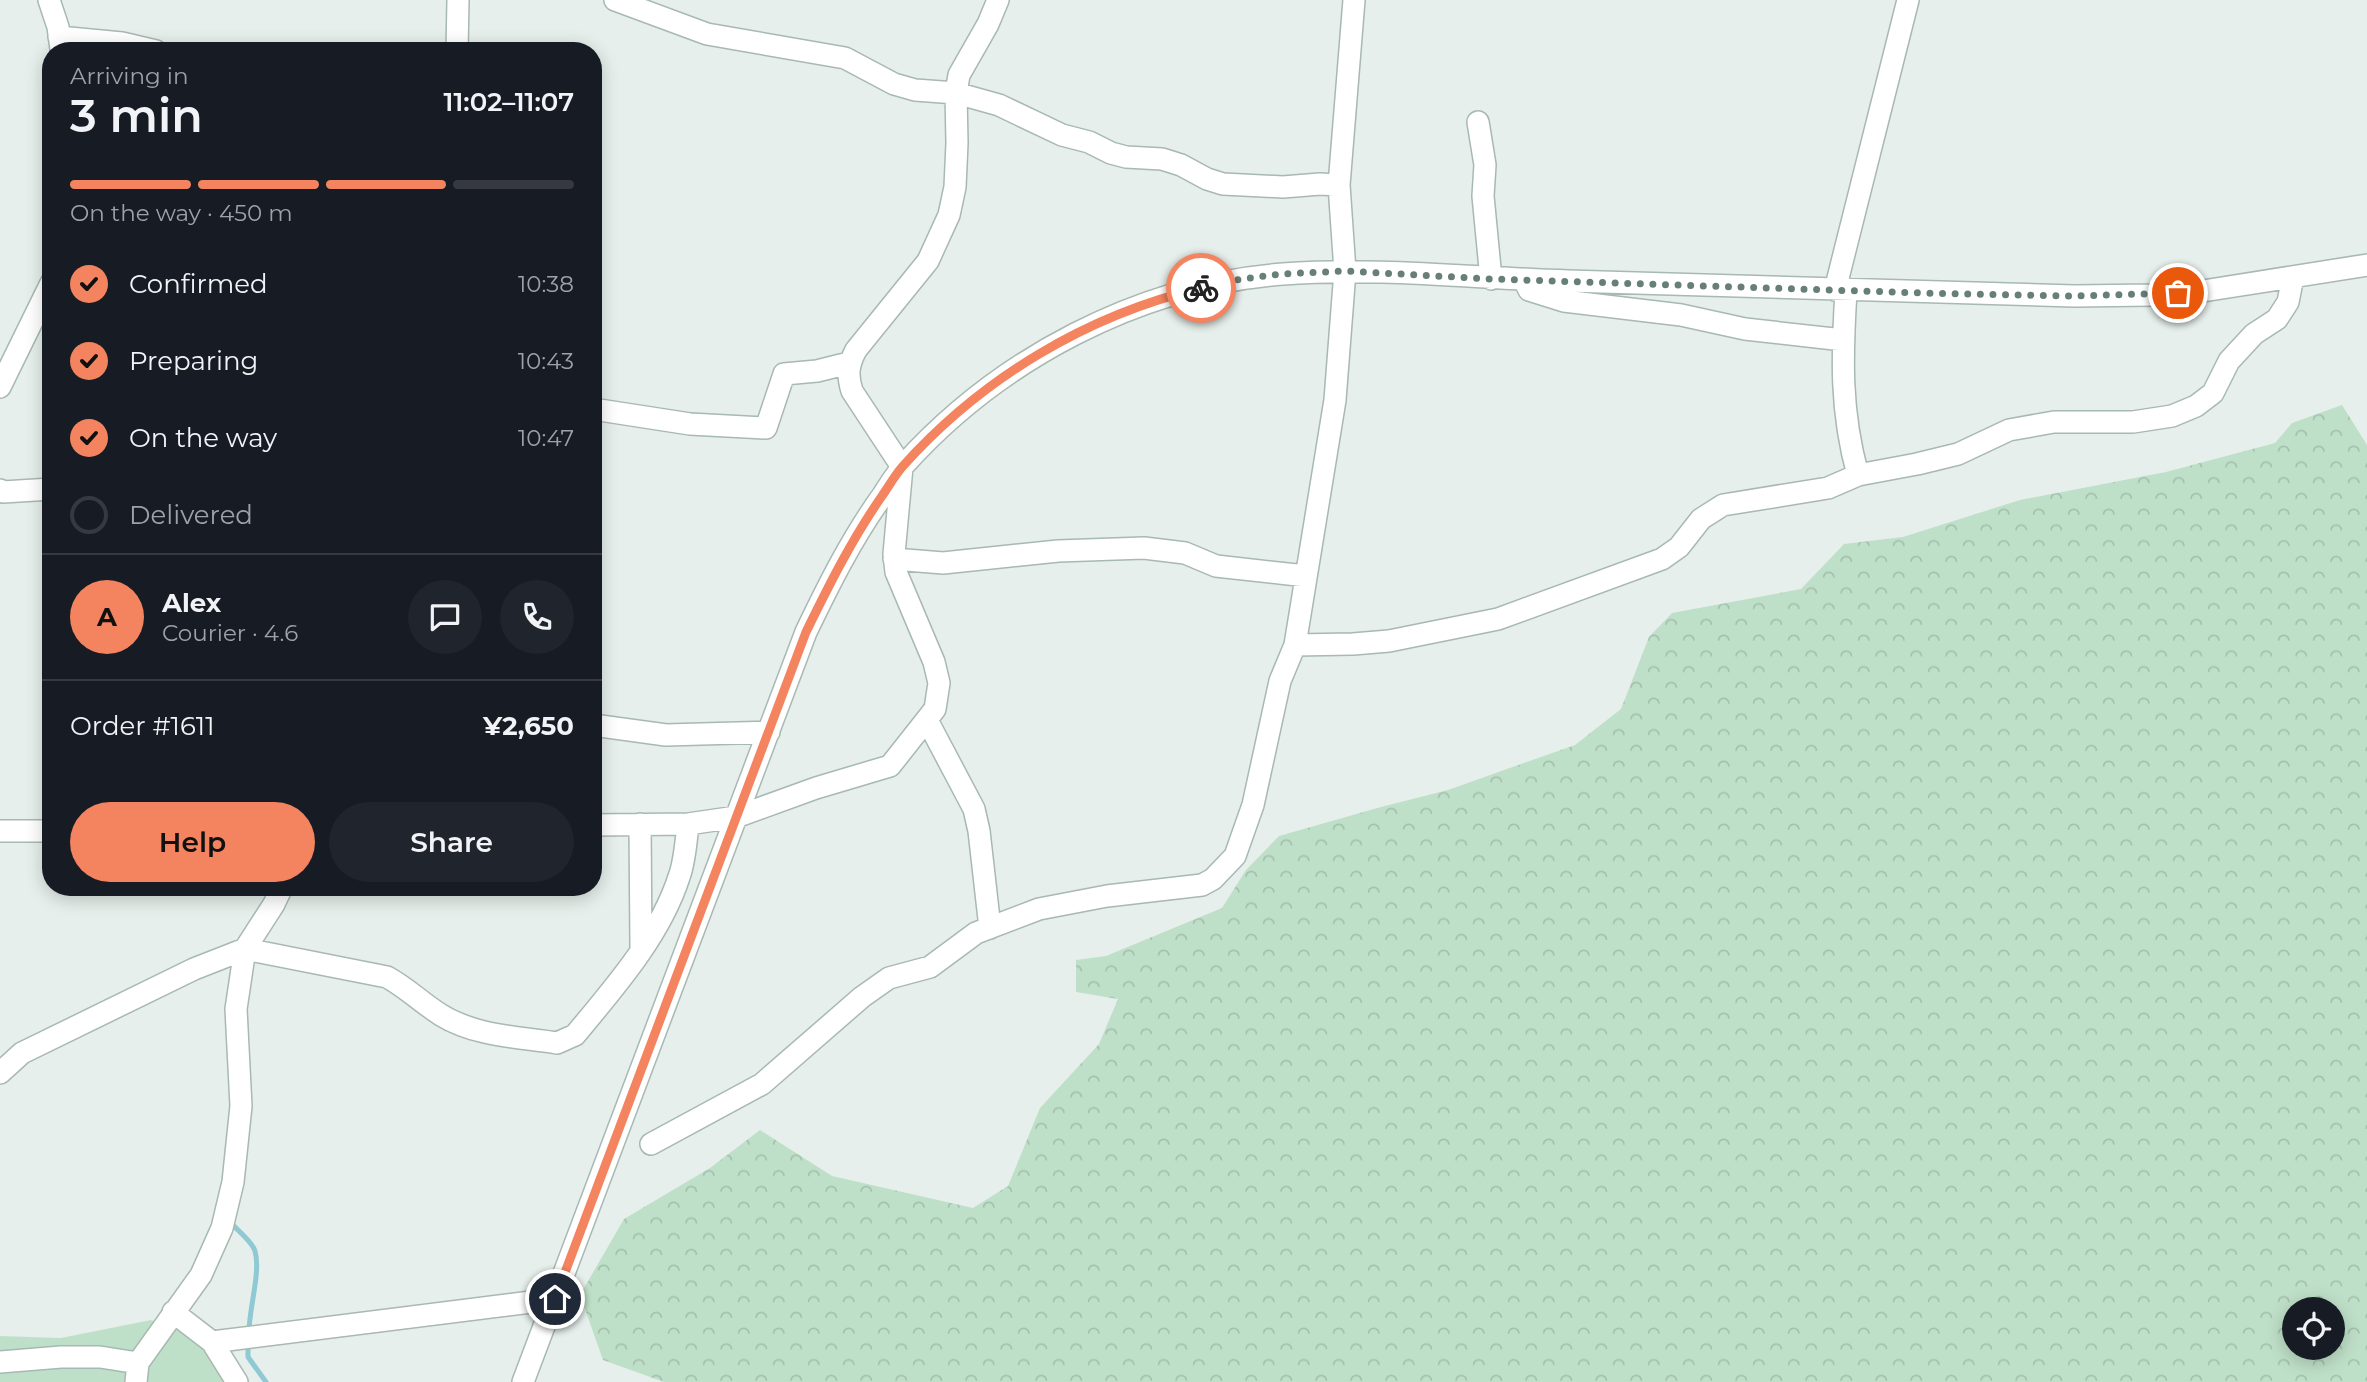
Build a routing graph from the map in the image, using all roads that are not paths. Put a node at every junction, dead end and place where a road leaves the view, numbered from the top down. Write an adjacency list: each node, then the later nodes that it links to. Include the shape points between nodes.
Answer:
1 (49, 0): 7 (street)
2 (458, 0): 8 (street)
3 (615, 0): 9 (street, via 707,34 832,54 894,84)
4 (998, 0): 9 (street, via 959,75)
5 (1354, 0): 11 (street)
6 (1908, 0): 17 (street)
7 (60, 42)
8 (457, 42)
9 (956, 93): 11 (street, via 999,105 1111,153 1162,159 1223,184); 20 (street, via 955,187 949,215 928,261)
10 (1478, 122): 15 (street)
11 (1339, 185): 13 (street)
12 (2367, 265): 14 (street)
13 (1345, 271): 15 (street); 23 (street, via 1229,281 1107,319 1066,338 987,388); 28 (street, via 1335,400)
14 (2293, 277): 17 (street, via 2153,295); 24 (street, via 2277,318 2229,361 2213,393 2196,406 2172,416 2133,422 2054,422 2009,430 1958,454)
15 (1491, 279): 16 (street)
16 (1524, 280): 17 (street); 19 (street, via 1529,290 1564,301)
17 (1840, 290): 19 (street)
18 (42, 301): 21 (street)
19 (1843, 340): 24 (street, via 1849,441)
20 (849, 363): 22 (street, via 817,372 784,374 766,428 690,424); 23 (street, via 852,391)
21 (0, 387)
22 (602, 410)
23 (902, 467): 27 (street); 32 (street, via 863,523 830,583 806,632)
24 (1858, 475): 29 (street, via 1828,488 1723,505 1701,519 1679,547 1661,559 1498,619 1390,641)
25 (42, 490): 26 (street)
26 (1, 495)
27 (894, 559): 28 (street, via 943,563 1144,548 1185,553 1216,566); 30 (street, via 895,572 934,662 939,683)
28 (1306, 576): 29 (street)
29 (1295, 645): 40 (street, via 1280,681 1253,805 1235,856 1213,879 1202,885 1039,909)
30 (931, 714): 33 (street, via 890,766); 40 (street, via 974,809)
31 (602, 726): 32 (street, via 666,736)
32 (769, 732): 33 (street)
33 (736, 817): 35 (street); 45 (street)
34 (640, 824): 35 (street); 36 (street); 42 (street)
35 (688, 824): 42 (street, via 681,874)
36 (602, 825)
37 (0, 831): 38 (street)
38 (42, 831)
39 (278, 896): 41 (street)
40 (990, 928): 44 (street, via 930,967 889,978 762,1083)
41 (244, 949): 42 (street, via 387,977 442,1016 478,1031 557,1043 575,1035); 43 (street, via 22,1053); 46 (street, via 236,1009 241,1106 233,1182 222,1228 201,1275)
42 (641, 951)
43 (0, 1073)
44 (651, 1144)
45 (555, 1299): 47 (street); 51 (street)
46 (173, 1312): 47 (street); 49 (street)
47 (217, 1341): 50 (street)
48 (0, 1362): 49 (street, via 100,1357)
49 (137, 1372)
50 (237, 1382)
51 (523, 1382)

